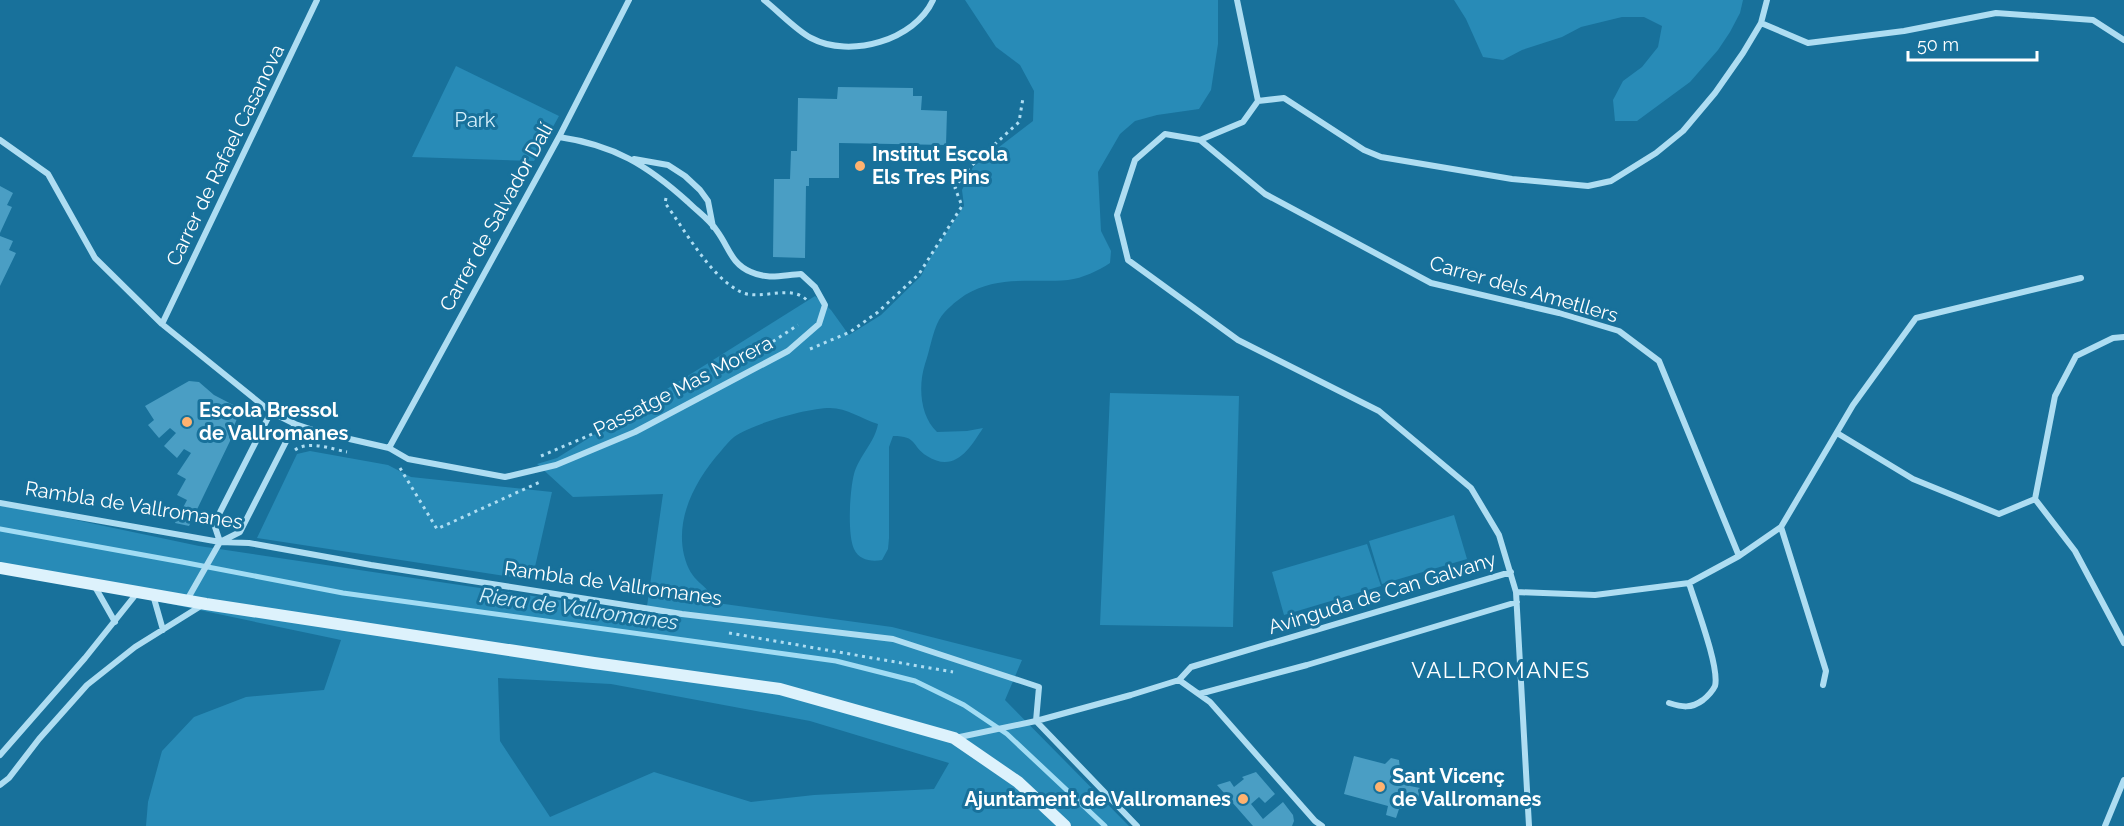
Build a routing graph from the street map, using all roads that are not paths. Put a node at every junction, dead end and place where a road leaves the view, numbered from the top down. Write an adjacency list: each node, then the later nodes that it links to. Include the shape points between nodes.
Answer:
1 (317, 0): 16 (street, Carrer de Rafael Casanova)
2 (629, 0): 10 (street, Carrer de Salvador Dalí)
3 (764, 0): 4 (street, via 812,39 859,46 892,39 919,21)
4 (933, 0)
5 (1237, 0): 9 (street)
6 (1767, 0): 7 (street)
7 (1761, 23): 8 (street, via 1808,43 1904,32 1996,13 2093,20); 9 (street, via 1715,93 1683,131 1631,170 1611,181 1588,186 1512,179 1381,157 1284,98)
8 (2124, 40)
9 (1258, 101): 12 (street, via 1243,122)
10 (558, 137): 13 (street, Passatge Mas Morera); 21 (street, Carrer de Salvador Dalí)
11 (0, 140): 16 (street, Passatge Mas Morera, via 48,174 95,258)
12 (1200, 141): 26 (street, Carrer dels Ametllers, via 1265,194 1431,283 1619,331 1659,361); 28 (street, via 1166,134 1135,160 1117,215 1128,260 1238,340 1379,411 1471,488 1499,535)
13 (630, 159): 14 (street, Passatge Mas Morera, via 669,186); 14 (street, Passatge Mas Morera, via 669,165 685,176 708,201)
14 (713, 227): 21 (street, Passatge Mas Morera, via 734,262 751,273 772,278 801,274 815,286 825,305 819,324 788,351 635,432 556,465 516,475 506,477 408,459)
15 (2081, 278): 20 (street, Avinguda de Can Galvany, via 1916,318 1853,405)
16 (162, 324): 18 (street, Passatge Mas Morera)
17 (2124, 337): 22 (street, via 2076,356 2055,396)
18 (271, 412): 19 (street, Passatge Mas Morera); 25 (street, via 214,524)
19 (295, 424): 21 (street, Passatge Mas Morera); 25 (street, via 240,532)
20 (1837, 434): 22 (street, via 1913,479 1999,513); 24 (street, Avinguda de Can Galvany)
21 (389, 448)
22 (2035, 500): 39 (street, via 2075,550)
23 (0, 503): 25 (street, Rambla de Vallromanes)
24 (1781, 527): 26 (street, Avinguda de Can Galvany); 41 (street, via 1826,671)
25 (220, 543): 34 (street); 44 (street, Rambla de Vallromanes, via 249,543 682,614 893,639 1039,687)
26 (1739, 556): 29 (street, Avinguda de Can Galvany)
27 (0, 568): 30 (street)
28 (1511, 572): 32 (street, Avinguda de Can Galvany); 40 (street, Avinguda de Can Galvany, via 1191,667)
29 (1689, 583): 32 (street, Avinguda de Can Galvany, via 1595,595); 43 (street, via 1710,650 1715,685 1701,702 1686,708)
30 (93, 585): 31 (street); 37 (street)
31 (138, 592): 33 (street); 37 (street)
32 (1516, 592): 35 (street)
33 (153, 595): 34 (street); 38 (street)
34 (187, 600): 36 (street)
35 (1517, 602): 42 (street); 53 (street)
36 (206, 604): 38 (street); 45 (street, via 780,689)
37 (115, 622): 46 (street)
38 (163, 630): 48 (street, via 87,685)
39 (2124, 643)
40 (1179, 680): 42 (street); 44 (street, Avinguda de Can Galvany)
41 (1823, 685)
42 (1199, 694): 49 (street, via 1210,702)
43 (1669, 704)
44 (1036, 721): 45 (street, Avinguda de Can Galvany); 51 (street)
45 (954, 738): 50 (street, via 1018,782)
46 (0, 755)
47 (2124, 780): 54 (street)
48 (0, 785)
49 (1312, 824): 52 (street)
50 (1065, 826)
51 (1137, 826)
52 (1322, 826)
53 (1529, 826)
54 (2105, 826)

